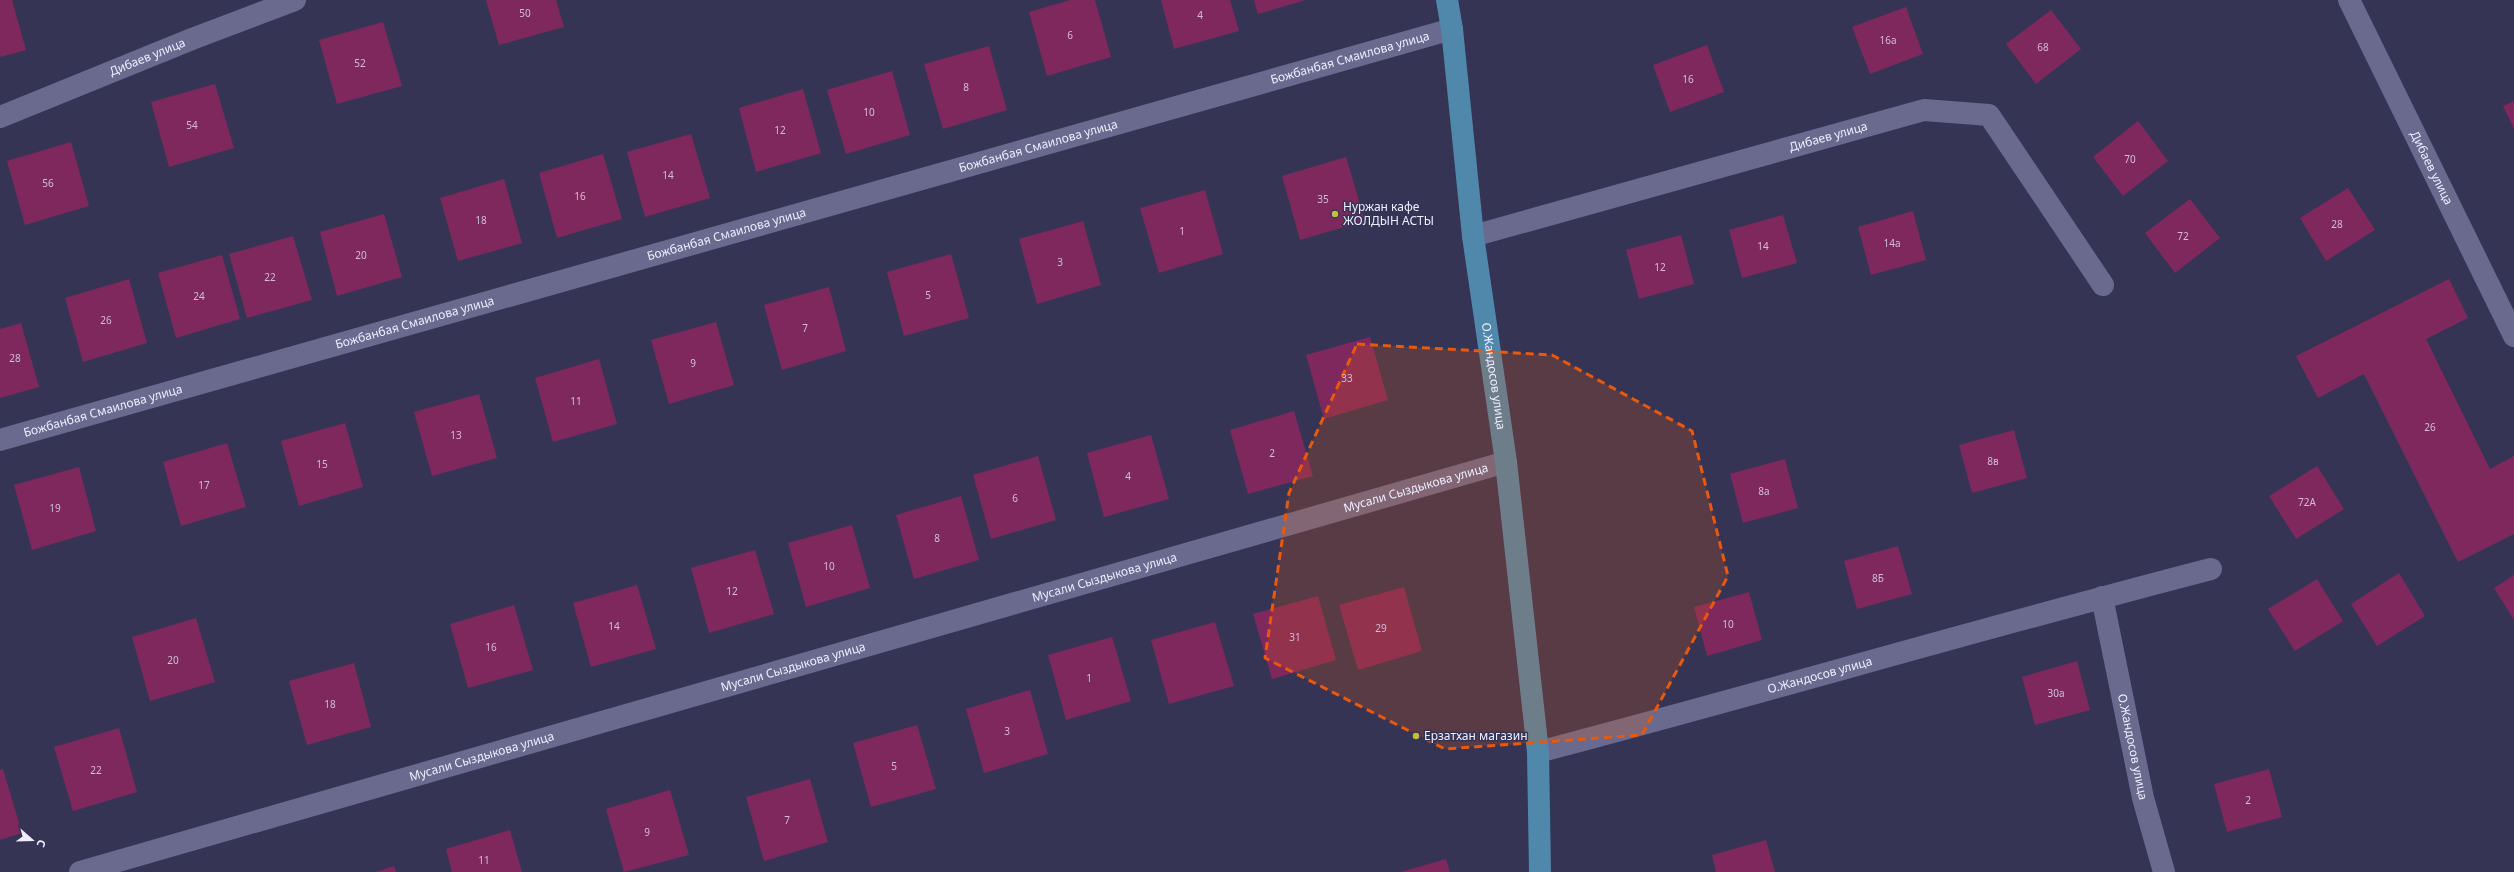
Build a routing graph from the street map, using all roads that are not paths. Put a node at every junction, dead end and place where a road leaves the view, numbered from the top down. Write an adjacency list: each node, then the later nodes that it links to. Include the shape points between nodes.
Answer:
1 (295, 0): 5 (street, Дибаев улица)
2 (1447, 0): 4 (main road, О.Жандосов улица)
3 (2349, 0): 8 (street, Дибаев улица)
4 (1452, 29): 6 (main road, О.Жандосов улица); 9 (street, Божбанбая Смаилова улица)
5 (0, 117)
6 (1473, 236): 7 (street, Дибаев улица, via 1924,110 1989,115); 10 (main road, О.Жандосов улица)
7 (2103, 285)
8 (2514, 336)
9 (0, 440)
10 (1506, 462): 13 (main road, О.Жандосов улица); 14 (street, Мусали Сыздыкова улица)
11 (2211, 569): 12 (street, О.Жандосов улица)
12 (2102, 597): 13 (street, О.Жандосов улица, via 1998,624 1703,709); 16 (street, О.Жандосов улица, via 2143,798)
13 (1538, 752): 15 (main road, О.Жандосов улица)
14 (80, 872)
15 (1540, 872)
16 (2164, 872)

